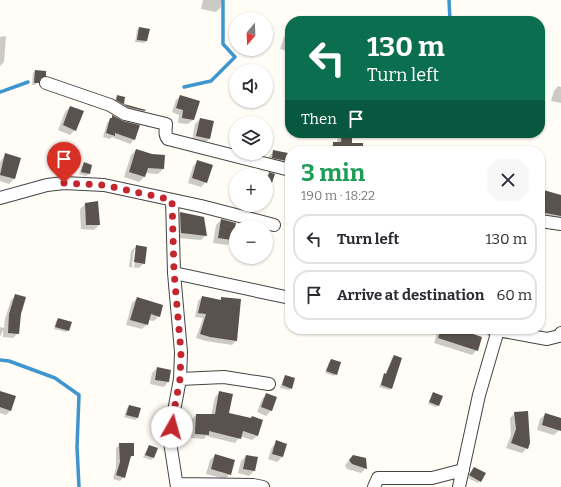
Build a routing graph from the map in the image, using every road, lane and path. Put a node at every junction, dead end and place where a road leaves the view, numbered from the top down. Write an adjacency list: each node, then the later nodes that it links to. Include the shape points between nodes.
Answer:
1 (46, 83): 2 (street, via 110,105 125,114 166,124 165,132 168,139)
2 (285, 169)
3 (0, 198): 4 (street, via 46,185 64,183 104,185)
4 (172, 200): 7 (street); 8 (street)
5 (545, 222): 6 (street)
6 (561, 224)
7 (274, 225)
8 (174, 272): 9 (street); 13 (street, via 181,341)
9 (285, 297)
10 (561, 333): 12 (street, via 547,339)
11 (494, 334): 15 (street)
12 (518, 334)
13 (180, 379): 14 (street, via 224,377); 16 (street, via 170,442)
14 (269, 384)
15 (463, 470): 18 (street, via 432,478 378,478); 19 (street)
16 (177, 486): 17 (street)
17 (263, 487)
18 (374, 487)
19 (459, 487)

